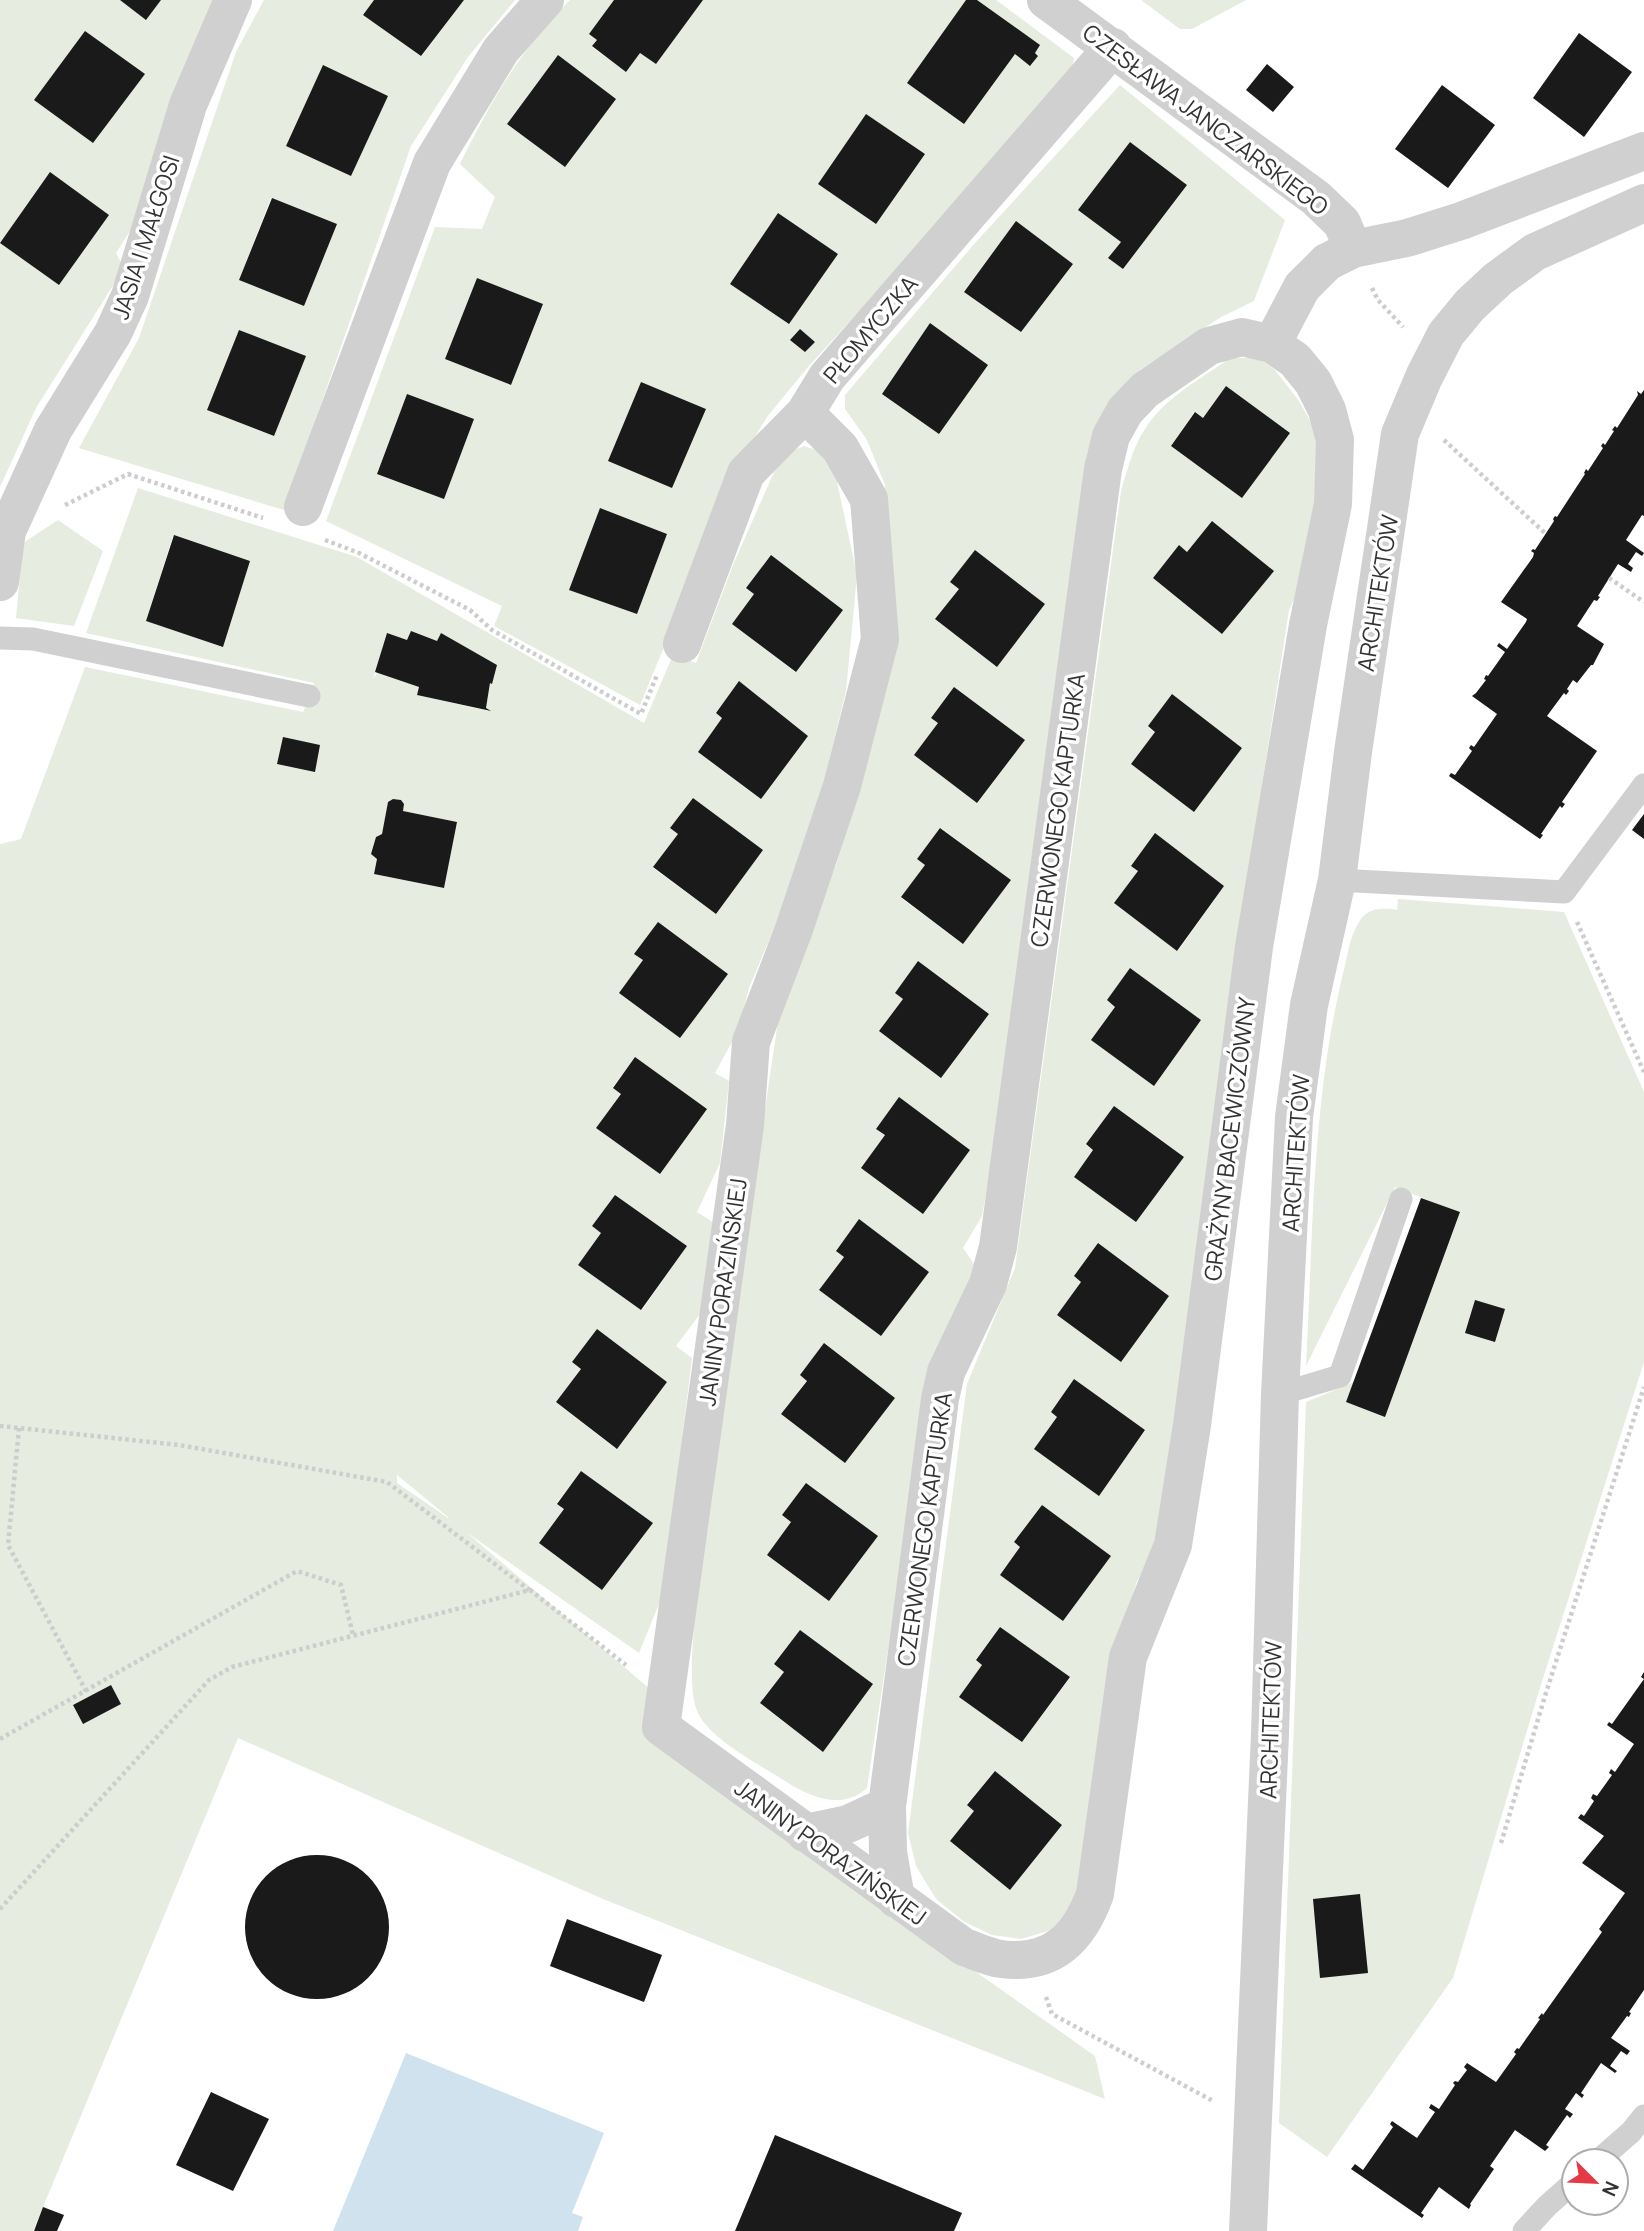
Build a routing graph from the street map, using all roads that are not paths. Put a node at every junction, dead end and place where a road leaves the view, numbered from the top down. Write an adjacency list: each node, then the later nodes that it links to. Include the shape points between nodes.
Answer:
1 (233, 0): 11 (street, JASIA I MAŁGOSI, via 188,105 130,296 113,333 53,430 7,531)
2 (545, 0): 10 (street, via 501,50 432,163)
3 (1046, 0): 4 (street, CZESŁAWA JANCZARSKIEGO)
4 (1112, 47): 7 (street, CZESŁAWA JANCZARSKIEGO, via 1317,198 1342,223); 9 (street, PŁOMYCZKA, via 827,377)
5 (1644, 151): 7 (street, via 1461,221 1407,239)
6 (1644, 203): 16 (street, ARCHITEKTÓW, via 1535,252 1498,279 1446,334 1424,377 1400,434)
7 (1353, 249): 8 (street, via 1327,262 1302,287)
8 (1272, 344): 19 (street, CZERWONEGO KAPTURKA, via 1242,337 1209,346 1145,390 1125,411 1111,436 998,1247 988,1284 946,1373 940,1399); 22 (street, GRAŻYNY BACEWICZÓWNY, via 1295,360 1327,410 1335,440 1333,504 1254,947 1173,1545 1128,1657 1095,1894 1082,1926)
9 (805, 413): 13 (street, PŁOMYCZKA, via 746,473); 20 (street, JANINY PORAZIŃSKIEJ, via 840,448 869,499 880,639 842,786 751,1042 745,1125 661,1727)
10 (299, 517)
11 (0, 582)
12 (0, 638): 14 (lane, via 33,639)
13 (682, 644)
14 (309, 696)
15 (1644, 785): 16 (lane, via 1564,892)
16 (1337, 880): 18 (street, ARCHITEKTÓW, via 1309,1005 1294,1117)
17 (1401, 1199): 18 (lane, via 1340,1376)
18 (1280, 1394): 26 (street, ARCHITEKTÓW)
19 (887, 1806): 20 (street, via 848,1824); 21 (street, CZERWONEGO KAPTURKA)
20 (805, 1833): 21 (street, JANINY PORAZIŃSKIEJ)
21 (896, 1899): 22 (street, JANINY PORAZIŃSKIEJ, via 964,1947 999,1959 1018,1960)
22 (1052, 1950)
23 (1644, 2116): 24 (lane)
24 (1613, 2147)
25 (1560, 2194): 27 (lane)
26 (1248, 2231)
27 (1524, 2231)

